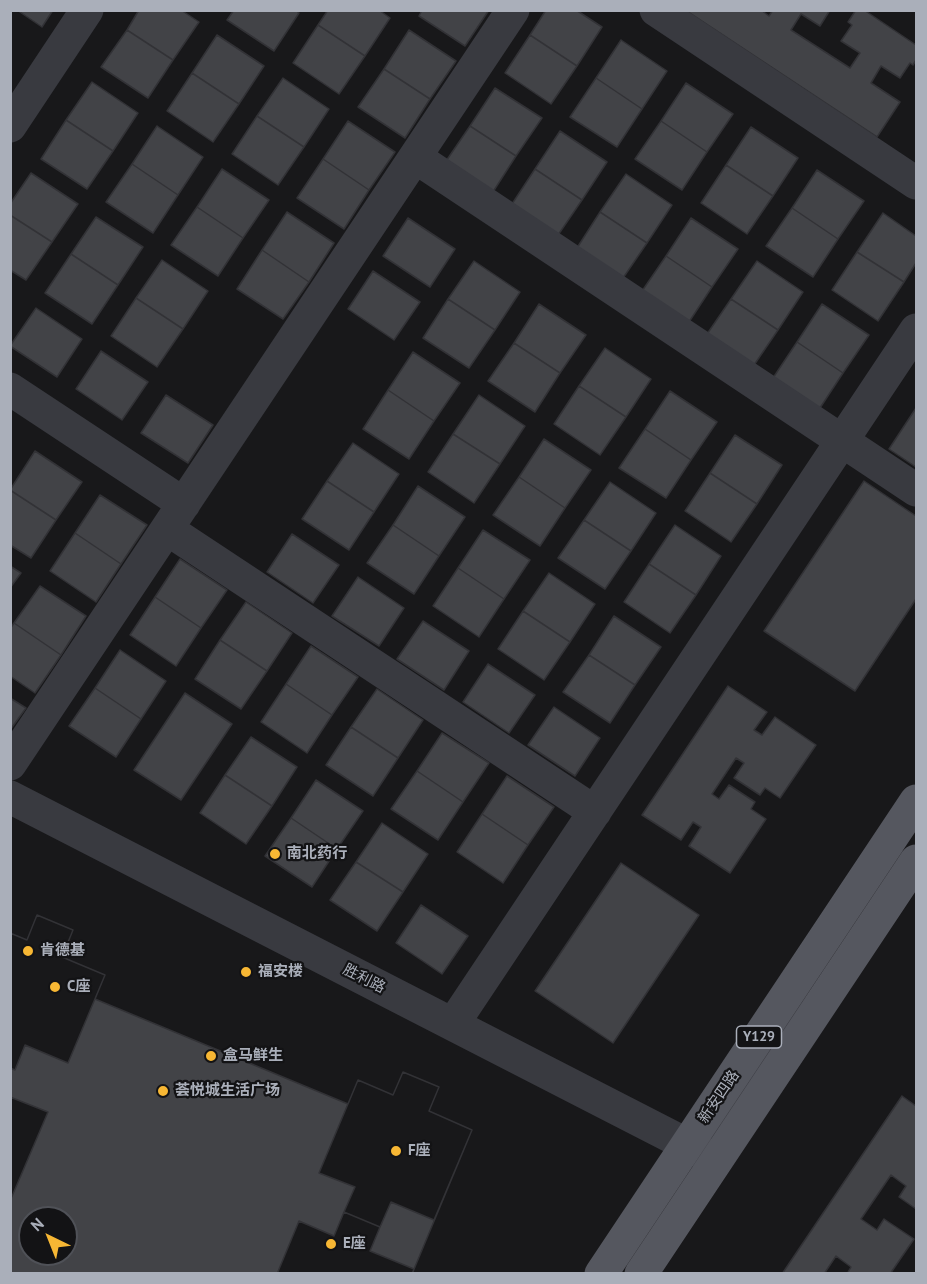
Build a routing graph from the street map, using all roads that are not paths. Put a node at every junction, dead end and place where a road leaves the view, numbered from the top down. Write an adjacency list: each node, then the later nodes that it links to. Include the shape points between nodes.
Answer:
1 (87, 10): 4 (street)
2 (513, 10): 5 (street)
3 (656, 10): 6 (street)
4 (10, 126)
5 (415, 157): 9 (street); 11 (street)
6 (916, 183)
7 (916, 330): 9 (street)
8 (10, 389): 11 (street)
9 (843, 441): 10 (street); 15 (street)
10 (916, 490)
11 (176, 516): 12 (street); 15 (street)
12 (10, 764)
13 (10, 798): 17 (street, 胜利路)
14 (916, 801): 18 (main road, 新安四路 / Y129)
15 (595, 812): 17 (street)
16 (916, 861): 19 (main road, Y129)
17 (453, 1024): 18 (street, 胜利路)
18 (687, 1144): 19 (street, 胜利路); 20 (main road, 新安四路 / Y129)
19 (717, 1160): 21 (main road, Y129)
20 (601, 1274)
21 (641, 1274)

